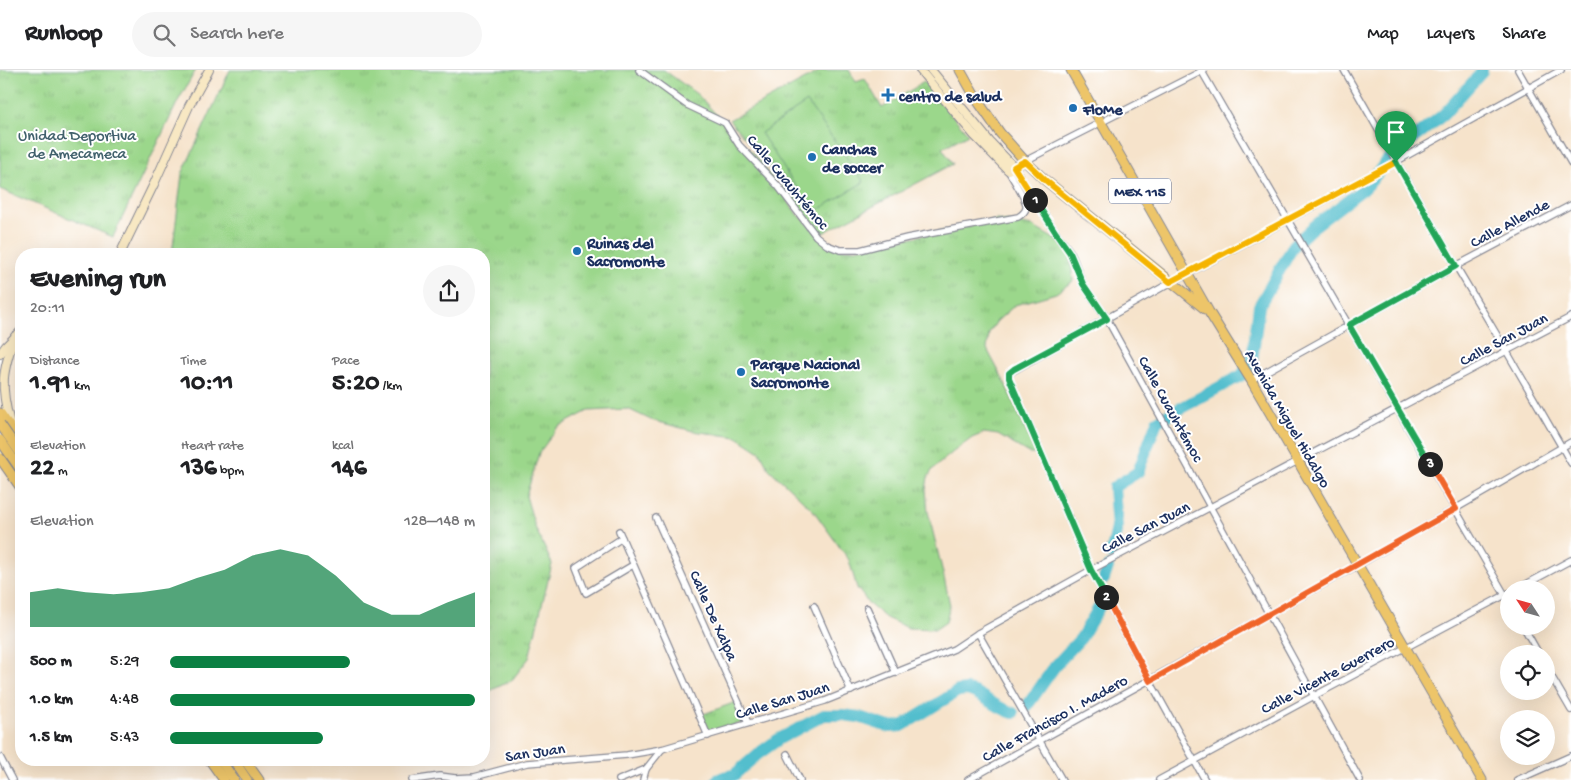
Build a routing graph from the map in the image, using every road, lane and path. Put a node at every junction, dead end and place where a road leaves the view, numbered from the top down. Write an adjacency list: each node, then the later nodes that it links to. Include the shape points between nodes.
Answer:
1 (209, 70): 19 (main road, via 188,106)
2 (639, 70): 16 (street, Calle Cuauhtémoc, via 687,105 725,123 739,145 778,186 816,236 840,250 860,250 1018,217 1025,211 1026,203)
3 (920, 70): 10 (main road, Calle Cuauhtémoc)
4 (960, 70): 14 (main road, MEX 115, via 988,117)
5 (1071, 70): 12 (main road, Avenida Miguel Hidalgo / MEX 115)
6 (1202, 70): 12 (street); 18 (street)
7 (1344, 70): 13 (street)
8 (1518, 70): 11 (street)
9 (1561, 70): 11 (street)
10 (930, 73): 16 (main road, Calle Cuauhtémoc, via 980,141)
11 (1528, 88): 13 (street); 15 (street)
12 (1100, 123): 14 (street); 21 (main road, Avenida Miguel Hidalgo / MEX 115)
13 (1394, 159): 18 (street, via 1388,166); 20 (street)
14 (1025, 161): 16 (main road); 22 (main road, MEX 115)
15 (1571, 163)
16 (1011, 169): 25 (street, Calle Cuauhtémoc, via 1070,253 1083,284)
17 (1571, 205): 20 (street, Calle Allende)
18 (1288, 220): 21 (street); 26 (street)
19 (123, 248)
20 (1456, 266): 26 (street, Calle Allende); 31 (street)
21 (1187, 274): 22 (street); 23 (main road, Avenida Miguel Hidalgo / MEX 115)
22 (1170, 282): 23 (main road, MEX 115); 25 (street)
23 (1209, 312): 33 (main road, Avenida Miguel Hidalgo / MEX 115)
24 (1571, 317): 31 (street, Calle San Juan)
25 (1107, 319): 47 (street, Calle Cuauhtémoc); 55 (street, via 1009,373)
26 (1349, 325): 33 (street, Calle Allende); 34 (street)
27 (15, 335): 30 (main road)
28 (15, 337): 32 (main road)
29 (15, 341): 36 (main road, via 3,381 3,398 10,423)
30 (0, 342)
31 (1507, 352): 34 (street, Calle San Juan); 40 (street)
32 (0, 354)
33 (1249, 378): 44 (main road, Avenida Miguel Hidalgo / MEX 115)
34 (1398, 408): 44 (street, Calle San Juan); 48 (street)
35 (0, 414): 36 (main road)
36 (7, 427): 38 (main road, bridge); 41 (main road)
37 (0, 440): 43 (main road, bridge)
38 (15, 442)
39 (1571, 442): 40 (street, Calle Francisco I. Madero)
40 (1562, 447): 45 (street); 48 (street, Calle Francisco I. Madero)
41 (0, 451)
42 (0, 458): 46 (main road)
43 (15, 461)
44 (1297, 461): 47 (street, Calle San Juan); 54 (main road, Avenida Miguel Hidalgo / MEX 115)
45 (1571, 463)
46 (15, 479)
47 (1212, 507): 55 (street, Calle San Juan); 61 (street, Calle Cuauhtémoc)
48 (1456, 509): 54 (street, Calle Francisco I. Madero); 57 (street)
49 (656, 518): 70 (street, Calle De Xalpa)
50 (619, 531): 51 (street)
51 (622, 538): 53 (street); 53 (street, via 576,568 586,593)
52 (1571, 560): 56 (street)
53 (633, 565): 71 (street)
54 (1358, 565): 61 (street, Calle Francisco I. Madero); 63 (main road, Avenida Miguel Hidalgo / MEX 115)
55 (1091, 570): 62 (street, Calle San Juan); 65 (street)
56 (1534, 580)
57 (1500, 582)
58 (1500, 598): 63 (street, Calle Vicente Guerrero)
59 (814, 606): 67 (street)
60 (867, 608): 64 (street)
61 (1269, 614): 65 (street, Calle Francisco I. Madero); 68 (street, Calle Cuauhtémoc)
62 (978, 632): 64 (street, Calle San Juan, via 954,648); 72 (street)
63 (1406, 648): 68 (street, Calle Vicente Guerrero); 98 (main road, Avenida Miguel Hidalgo / MEX 115)
64 (896, 672): 67 (street, Calle San Juan)
65 (1150, 681): 72 (street, Calle Francisco I. Madero); 77 (street)
66 (1555, 682): 69 (street)
67 (851, 690): 70 (street, Calle San Juan, via 825,701)
68 (1314, 696): 77 (street, Calle Vicente Guerrero); 97 (street, Calle Cuauhtémoc)
69 (1571, 710)
70 (748, 723): 71 (street, Calle San Juan)
71 (708, 736): 73 (street, Calle San Juan)
72 (1040, 741): 93 (street, Calle Francisco I. Madero); 94 (street)
73 (662, 749): 82 (street); 83 (street, San Juan, via 528,763 474,777)
74 (787, 754): 92 (street)
75 (1571, 756): 99 (street)
76 (0, 758): 84 (street)
77 (1195, 762): 95 (street, Calle Vicente Guerrero); 96 (street)
78 (214, 766): 85 (main road)
79 (225, 766): 86 (main road)
80 (238, 766): 87 (main road)
81 (249, 766): 88 (main road)
82 (646, 770): 90 (street); 91 (street)
83 (432, 778): 89 (street, San Juan)
84 (12, 780)
85 (224, 780)
86 (234, 780)
87 (247, 780)
88 (259, 780)
89 (412, 780)
90 (619, 780)
91 (643, 780)
92 (800, 780)
93 (968, 780)
94 (1062, 780)
95 (1159, 780)
96 (1204, 780)
97 (1360, 780)
98 (1482, 780)
99 (1517, 780)

